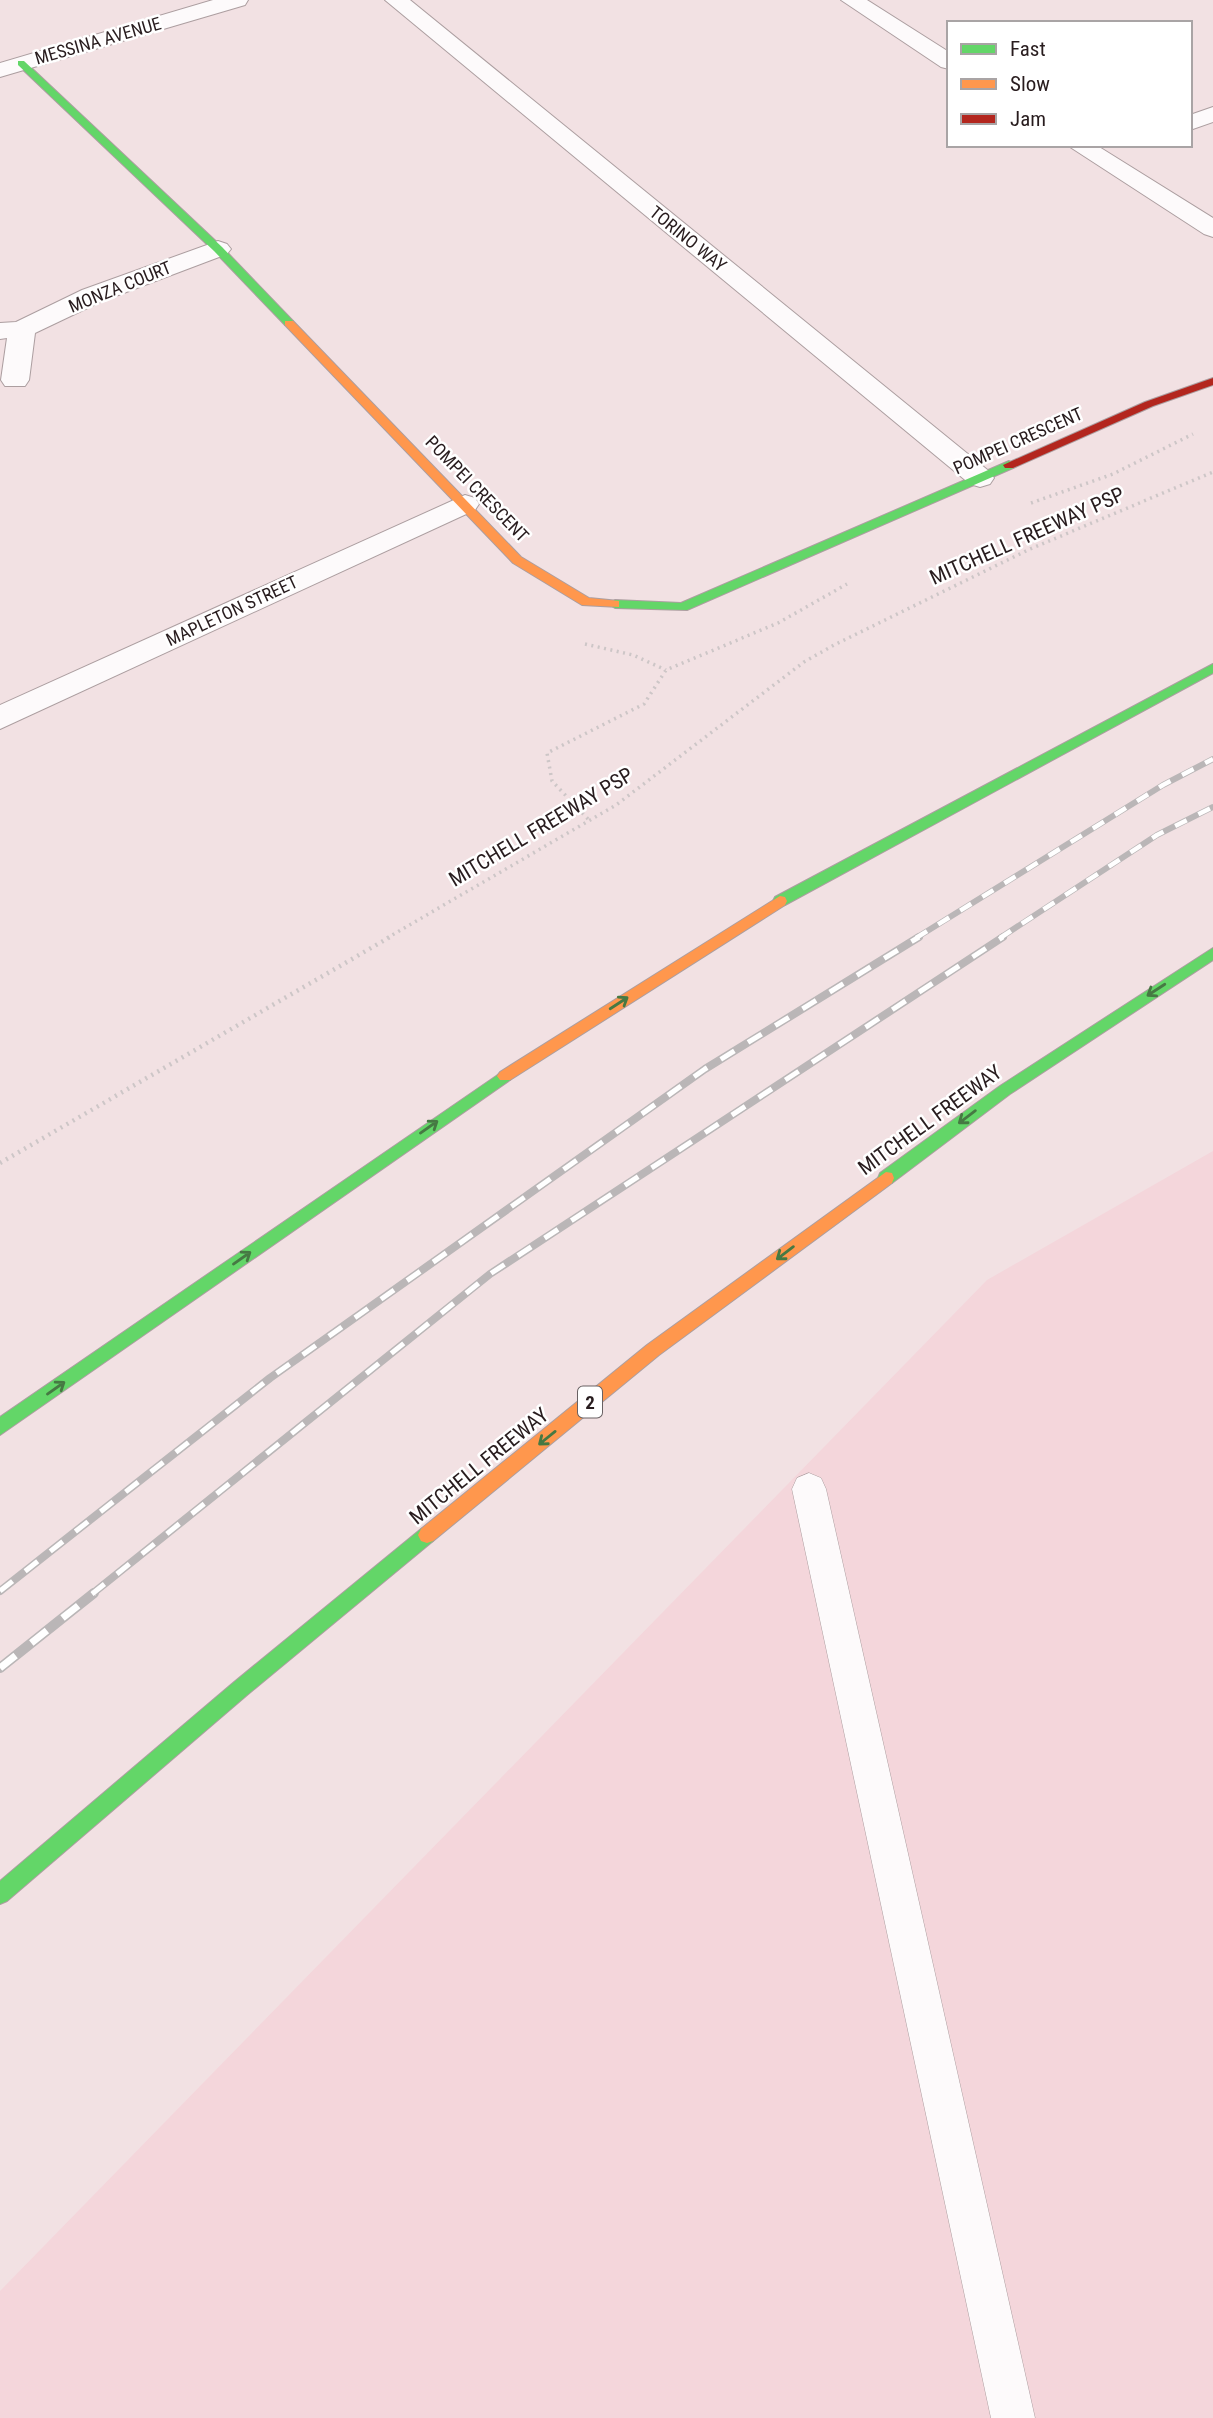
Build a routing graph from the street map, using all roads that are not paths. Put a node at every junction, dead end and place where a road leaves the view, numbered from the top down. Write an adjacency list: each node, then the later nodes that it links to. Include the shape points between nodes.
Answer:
1 (237, 0): 5 (street, MESSINA AVENUE)
2 (396, 0): 14 (street, TORINO WAY)
3 (861, 2): 4 (street)
4 (947, 61)
5 (11, 66): 10 (main road, POMPEI CRESCENT)
6 (1213, 114): 7 (street)
7 (1192, 122)
8 (1086, 147): 9 (street, via 1111,154)
9 (1213, 229)
10 (218, 249): 11 (street, MONZA COURT); 15 (main road, POMPEI CRESCENT)
11 (11, 330): 12 (street, MONZA COURT)
12 (15, 380)
13 (1213, 381): 14 (main road, POMPEI CRESCENT)
14 (980, 478): 15 (main road, POMPEI CRESCENT, via 683,607 586,602 517,560)
15 (465, 504): 17 (street, MAPLETON STREET)
16 (1213, 668): 19 (main road, one-way to 16, via 467,1101 756,914)
17 (0, 718)
18 (1213, 953): 21 (main road, MITCHELL FREEWAY / 2, one-way to 21, via 1005,1090 653,1350 240,1689)
19 (0, 1427)
20 (809, 1489): 22 (lane)
21 (0, 1894)
22 (1013, 2418)

